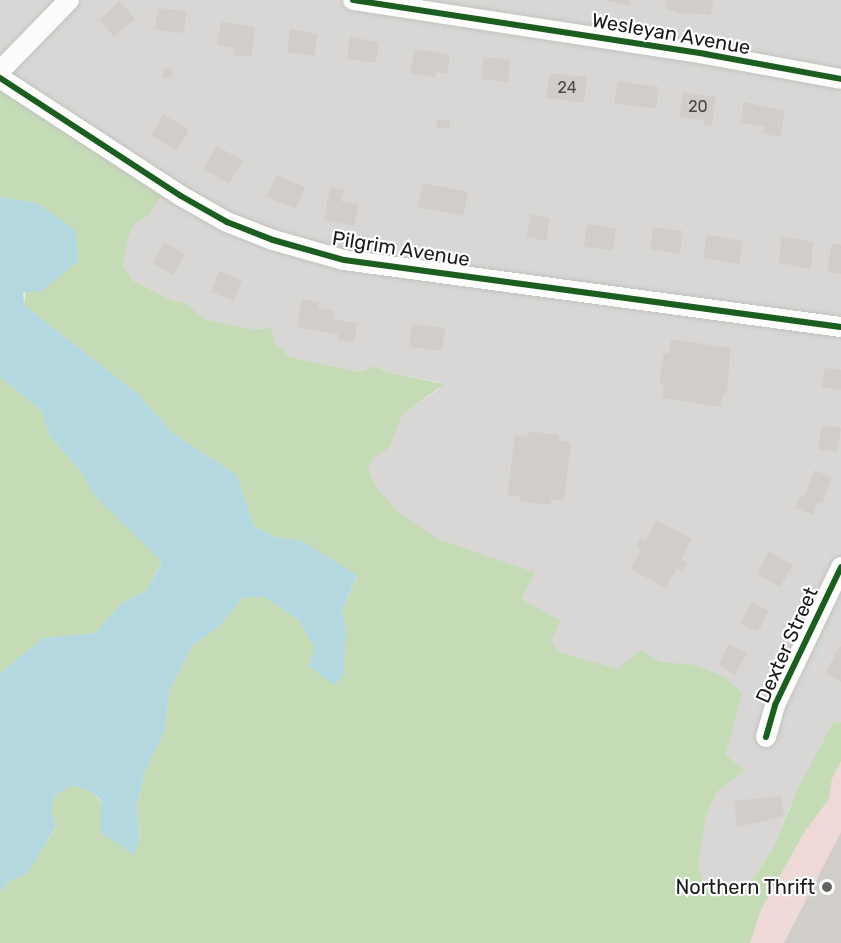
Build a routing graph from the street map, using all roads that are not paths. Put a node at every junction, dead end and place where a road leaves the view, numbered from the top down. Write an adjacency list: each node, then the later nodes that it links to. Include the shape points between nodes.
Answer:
1 (69, 0): 3 (street)
2 (353, 0): 5 (street, Wesleyan Avenue)
3 (0, 71)
4 (0, 78): 6 (street, Pilgrim Avenue, via 181,196 227,222 273,240 344,260)
5 (841, 79)
6 (841, 327)
7 (841, 567): 8 (street, Dexter Street, via 775,705)
8 (766, 737)

